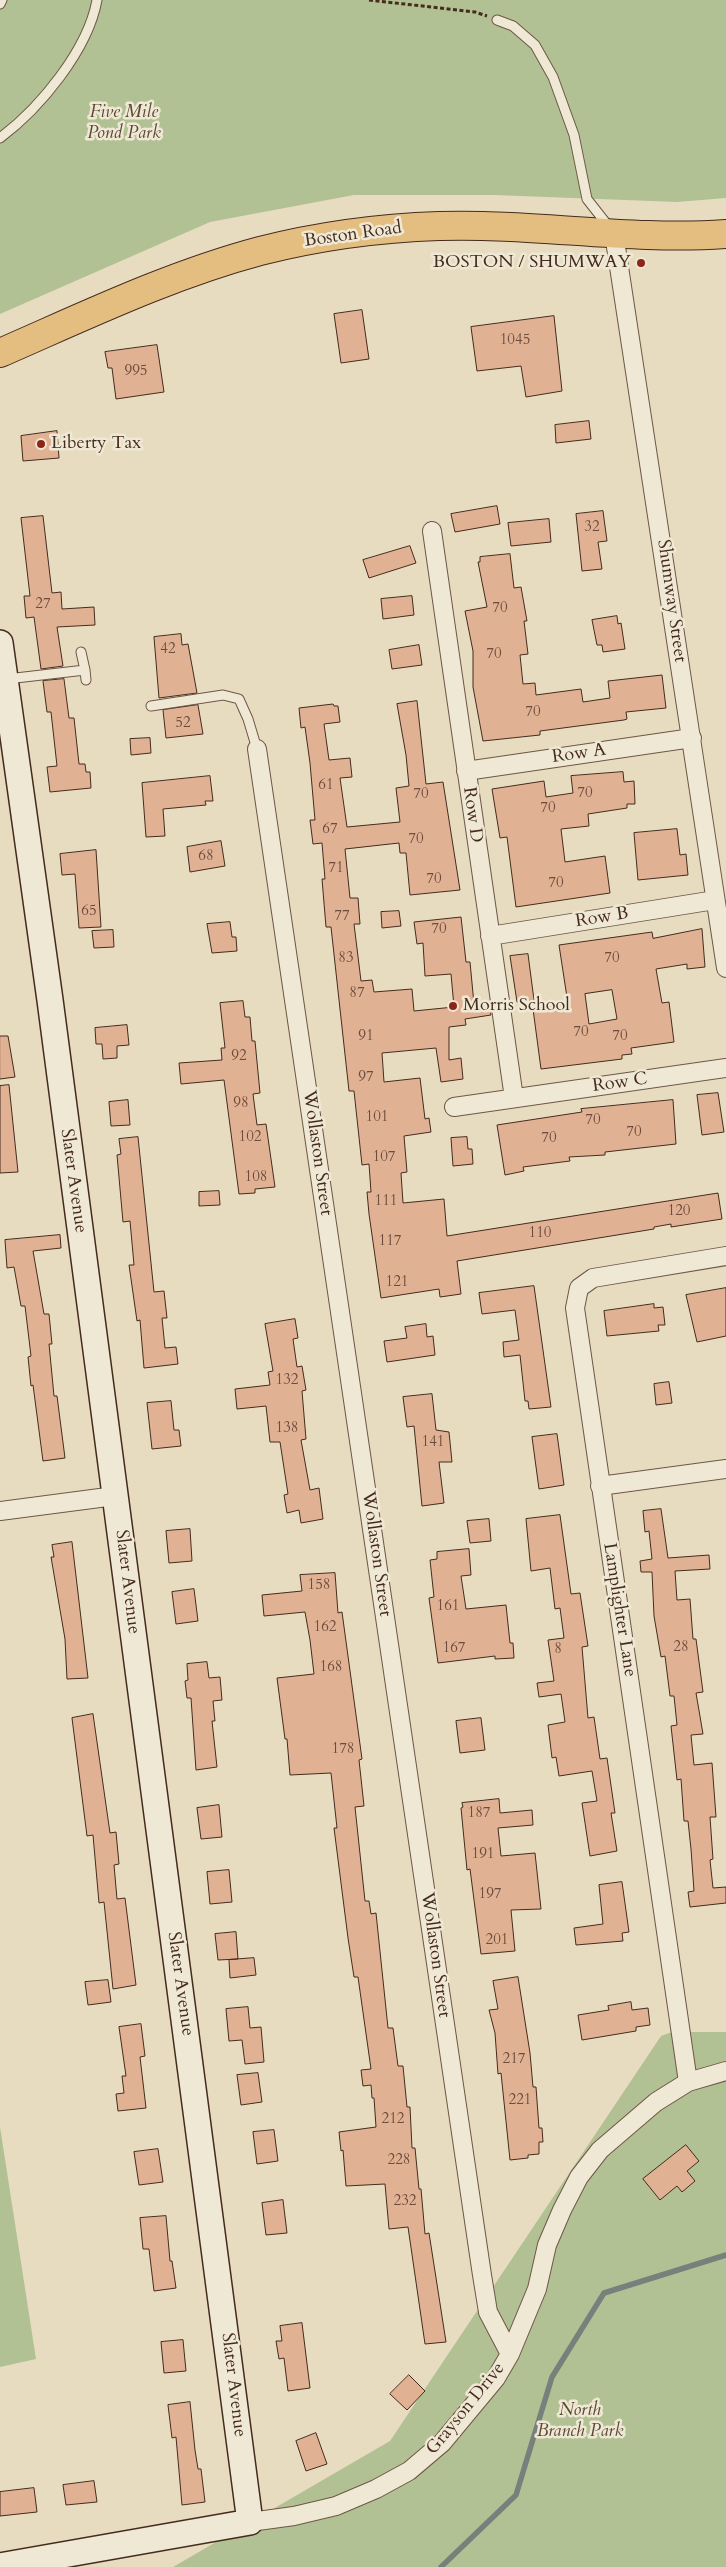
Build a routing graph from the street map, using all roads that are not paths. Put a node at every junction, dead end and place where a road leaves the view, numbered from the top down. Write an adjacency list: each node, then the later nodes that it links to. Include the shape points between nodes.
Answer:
1 (2, 0): 3 (lane)
2 (97, 0): 5 (lane, via 85,37 54,85)
3 (0, 4)
4 (497, 20): 6 (lane, via 513,26 535,45 553,77 574,135 587,199)
5 (0, 138)
6 (614, 234): 7 (main road, Boston Road, via 688,237); 8 (main road, Boston Road, via 441,226 380,229 319,238 258,252 178,278); 16 (street, Shumway Street)
7 (726, 234)
8 (0, 353)
9 (432, 531): 18 (street, Row D)
10 (0, 643): 13 (street, Slater Avenue)
11 (81, 652): 12 (lane)
12 (85, 670): 13 (lane); 14 (lane)
13 (5, 680): 28 (street, Slater Avenue)
14 (86, 680)
15 (151, 706): 17 (lane, via 224,695 239,699)
16 (692, 738): 18 (street, Row A); 19 (street, Shumway Street)
17 (257, 749): 32 (street, Wollaston Street, via 482,2275 488,2312)
18 (466, 771): 20 (street, Row D)
19 (715, 900): 20 (street, Row B); 21 (street, Shumway Street)
20 (490, 936): 23 (street, Row D)
21 (726, 968)
22 (726, 1068): 23 (street, Row C)
23 (514, 1098): 24 (street, Row C)
24 (454, 1106)
25 (726, 1256): 27 (street, Lamplighter Lane, via 593,1278 579,1288 575,1308)
26 (726, 1469): 27 (street)
27 (600, 1486): 31 (street, Lamplighter Lane)
28 (115, 1496): 29 (street); 33 (street, Slater Avenue)
29 (0, 1510)
30 (726, 2071): 31 (street, Grayson Drive)
31 (688, 2082): 32 (street, Grayson Drive, via 628,2124 600,2150 579,2178 547,2245 537,2289)
32 (510, 2354): 33 (street, Grayson Drive, via 496,2378 458,2425 409,2471 336,2506)
33 (250, 2522): 34 (street, Grayson Drive)
34 (0, 2566)

